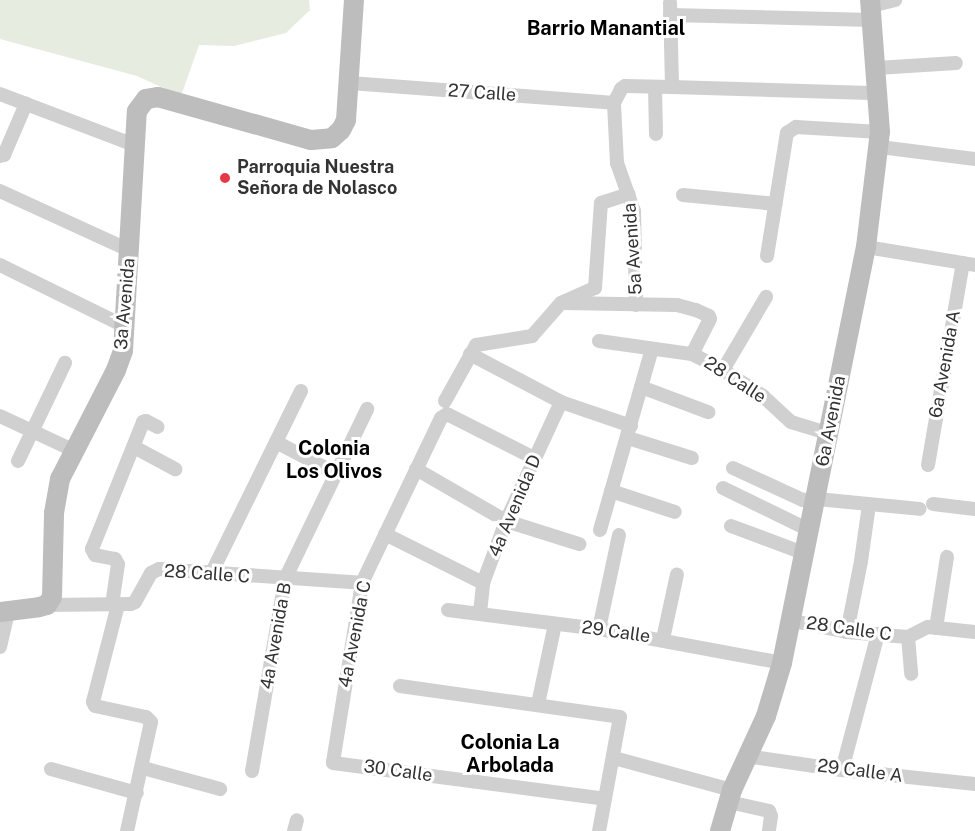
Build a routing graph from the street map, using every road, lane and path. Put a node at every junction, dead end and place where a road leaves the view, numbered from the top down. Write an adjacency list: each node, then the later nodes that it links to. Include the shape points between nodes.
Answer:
1 (354, 0): 6 (street)
2 (895, 0): 3 (street)
3 (871, 9): 5 (street, 6a Avenida); 8 (street, via 670,9)
4 (956, 63): 5 (street)
5 (877, 68): 9 (street, 6a Avenida)
6 (350, 83): 11 (street, 27 Calle); 15 (street, 3a Avenida, via 346,120 332,138 311,140 158,97 146,99 137,111)
7 (655, 87): 8 (street); 11 (street, 5a Avenida, via 625,86); 13 (street)
8 (672, 87): 9 (street)
9 (879, 93): 14 (street, 6a Avenida)
10 (0, 94): 12 (street)
11 (614, 103): 19 (street, 5a Avenida, via 617,163)
12 (26, 104): 15 (street); 16 (street, via 4,155)
13 (656, 134)
14 (880, 140): 17 (street); 21 (street, via 796,127 787,134); 22 (street, 6a Avenida)
15 (134, 145): 23 (street, 3a Avenida)
16 (0, 156)
17 (975, 159)
18 (0, 191): 23 (street)
19 (629, 194): 28 (street, via 603,201 600,206 595,288); 29 (street, 5a Avenida, via 634,211)
20 (683, 195): 21 (street)
21 (776, 204): 24 (street)
22 (866, 247): 25 (street); 47 (street, 6a Avenida)
23 (129, 250): 30 (street, 3a Avenida)
24 (766, 256)
25 (969, 264): 54 (street, 6a Avenida A)
26 (0, 265): 30 (street)
27 (766, 297): 36 (street)
28 (561, 303): 29 (street); 33 (street, via 532,336 481,343)
29 (636, 305): 34 (street, via 683,306 710,316)
30 (126, 327): 50 (street, 3a Avenida, via 117,370)
31 (599, 341): 32 (street, 28 Calle)
32 (652, 349): 34 (street, 28 Calle); 37 (street)
33 (470, 354): 39 (street); 40 (street)
34 (692, 354): 36 (street, 28 Calle)
35 (65, 363): 45 (street)
36 (723, 370): 47 (street, 28 Calle, via 763,396 791,422)
37 (641, 387): 42 (street); 46 (street)
38 (301, 391): 48 (street)
39 (445, 401)
40 (561, 402): 46 (street); 51 (street, 4a Avenida D)
41 (367, 409): 58 (street, 4a Avenida B)
42 (708, 412)
43 (0, 416): 45 (street)
44 (158, 427): 49 (street, via 143,422)
45 (30, 431): 50 (street); 53 (street)
46 (630, 432): 52 (street); 60 (street)
47 (828, 433): 61 (street, 6a Avenida)
48 (276, 442): 58 (street); 74 (street)
49 (134, 447): 56 (street); 80 (street, via 93,549 95,555 116,559 118,564)
50 (73, 450): 79 (street, 3a Avenida, via 60,479 54,513 52,597)
51 (534, 458): 57 (street, 4a Avenida C, via 447,414); 65 (street, 4a Avenida D)
52 (692, 458)
53 (18, 461)
54 (928, 465)
55 (732, 468): 61 (street, via 803,500)
56 (175, 469)
57 (416, 469): 65 (street); 69 (street, 4a Avenida C)
58 (335, 472): 76 (street, 4a Avenida B)
59 (723, 488): 68 (street)
60 (611, 491): 64 (street); 67 (street)
61 (817, 499): 62 (street); 68 (street, 6a Avenida)
62 (869, 505): 63 (street); 88 (street)
63 (975, 509)
64 (675, 512)
65 (506, 521): 71 (street); 78 (street, 4a Avenida D)
66 (731, 526): 72 (street)
67 (600, 530)
68 (811, 531): 72 (street, 6a Avenida)
69 (385, 534): 77 (street, 4a Avenida C); 78 (street)
70 (620, 535): 87 (street)
71 (579, 544)
72 (806, 554): 84 (street, 6a Avenida)
73 (947, 557): 86 (street)
74 (211, 573): 76 (street, 28 Calle C); 80 (street, 28 Calle C, via 159,569 151,573 135,602)
75 (677, 574): 92 (street)
76 (285, 579): 77 (street, 28 Calle C); 104 (street, 4a Avenida B)
77 (362, 583): 100 (street, 4a Avenida C)
78 (483, 583): 83 (street, 4a Avenida D)
79 (47, 604): 80 (street); 82 (street)
80 (115, 605): 101 (street, via 95,706 149,718 151,729)
81 (448, 610): 83 (street, 29 Calle)
82 (4, 612): 93 (street)
83 (480, 613): 85 (street, 29 Calle)
84 (793, 621): 88 (street, 28 Calle C); 94 (street, 6a Avenida)
85 (555, 624): 87 (street, 29 Calle); 97 (street)
86 (936, 628): 89 (street, 28 Calle C); 91 (street, 28 Calle C, via 925,627)
87 (599, 629): 92 (street, 29 Calle)
88 (847, 632): 90 (street, 28 Calle C)
89 (975, 632)
90 (878, 634): 91 (street, 28 Calle C); 103 (street)
91 (908, 637): 95 (street)
92 (663, 639): 94 (street, 29 Calle)
93 (0, 647)
94 (783, 663): 98 (street, 6a Avenida, via 766,717)
95 (911, 674)
96 (400, 686): 97 (street)
97 (538, 704): 99 (street, via 620,717)
98 (746, 756): 103 (street, 29 Calle A); 108 (street, 6a Avenida)
99 (614, 758): 108 (street); 109 (street)
100 (333, 763): 109 (street, 30 Calle)
101 (143, 768): 106 (street); 107 (street)
102 (51, 769): 107 (street)
103 (842, 770): 105 (street, 29 Calle A)
104 (252, 771)
105 (975, 783)
106 (220, 789)
107 (137, 793): 110 (street)
108 (730, 796): 112 (street, 6a Avenida); 113 (street, via 769,811)
109 (605, 799): 111 (street)
110 (127, 831)
111 (599, 831)
112 (720, 831)
113 (770, 831)

